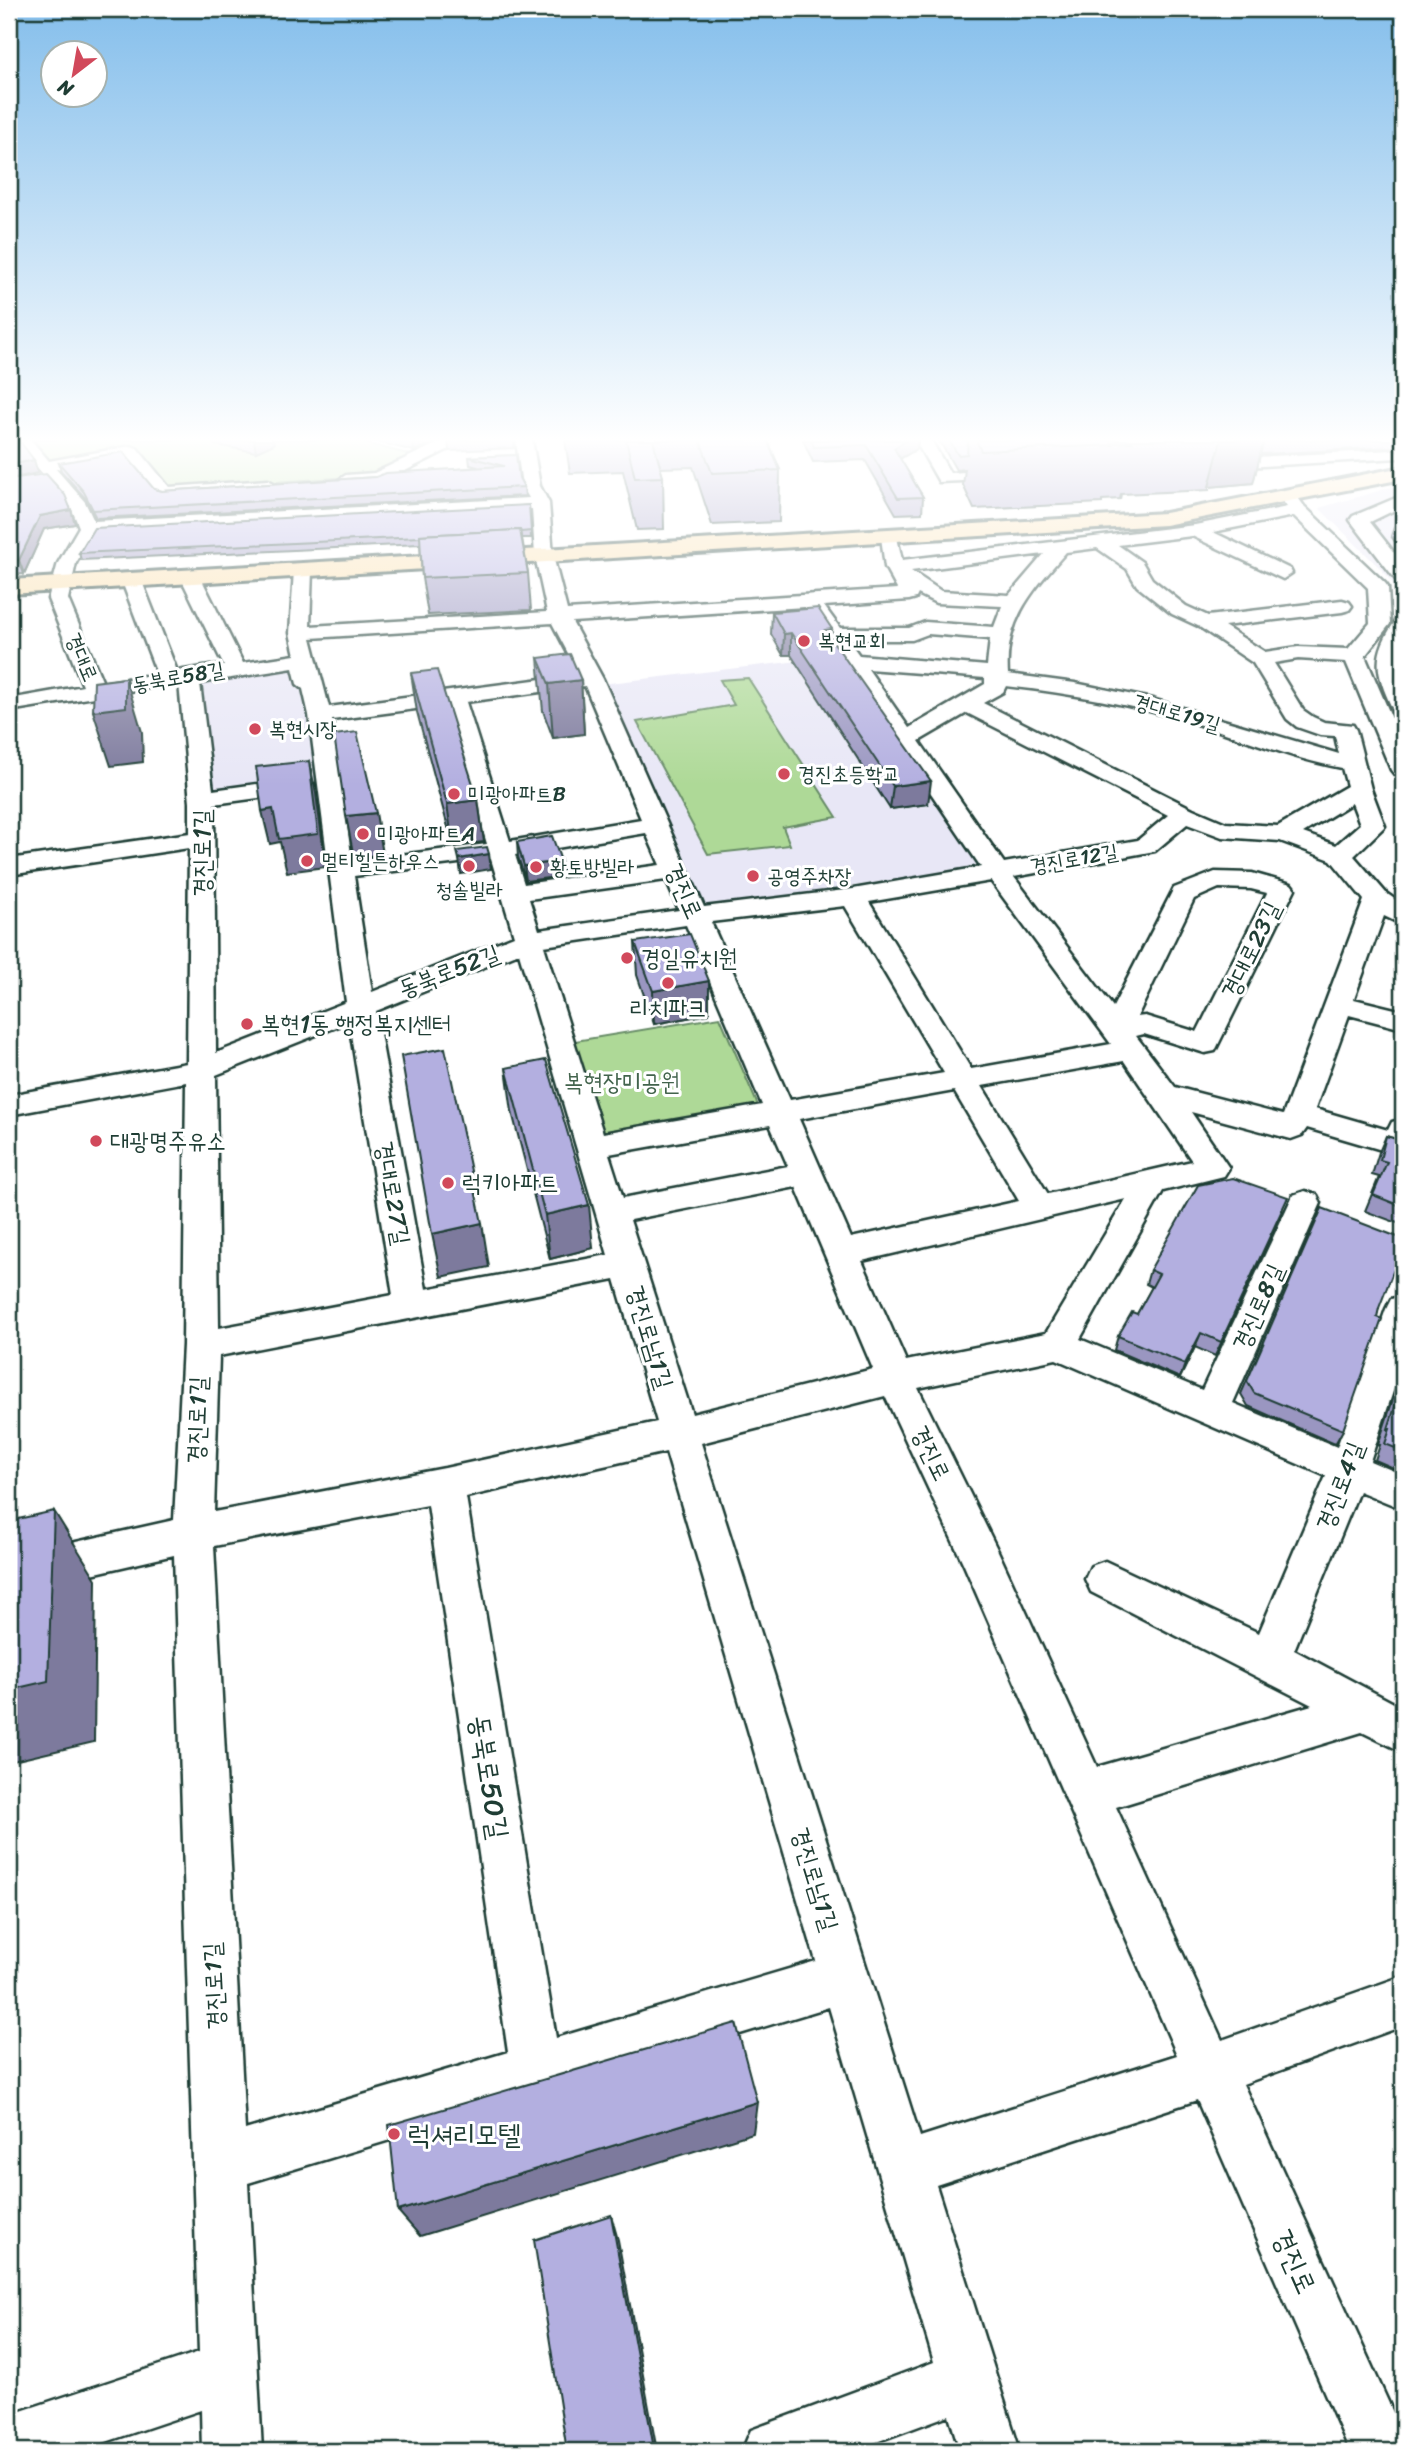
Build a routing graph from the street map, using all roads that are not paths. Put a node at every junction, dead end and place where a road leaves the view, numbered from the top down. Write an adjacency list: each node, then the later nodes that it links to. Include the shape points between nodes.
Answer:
1 (73, 555): 23 (street)
2 (190, 555): 14 (street)
3 (566, 555): 11 (main road)
4 (892, 555): 15 (street)
5 (998, 555): 15 (street)
6 (1053, 555): 16 (street)
7 (1119, 555): 29 (street, via 1179,610)
8 (1247, 555): 19 (street)
9 (1346, 555): 12 (street)
10 (1386, 555): 20 (street)
11 (544, 556): 17 (main road); 28 (street, 경진로)
12 (1349, 558): 13 (street); 30 (street, via 1378,587)
13 (1322, 562)
14 (187, 563): 17 (main road); 21 (main road); 39 (street)
15 (894, 568): 25 (street); 26 (street, via 909,594)
16 (1041, 568): 18 (street); 27 (street)
17 (303, 570): 34 (street, 경대로27길)
18 (1014, 573)
19 (1283, 573)
20 (1403, 576)
21 (131, 579): 23 (main road); 41 (street)
22 (975, 579): 25 (street)
23 (61, 584): 24 (main road); 43 (street, 경대로, via 58,599)
24 (9, 587)
25 (923, 587): 27 (street, via 936,597)
26 (811, 601): 28 (street); 32 (street)
27 (1014, 601): 33 (street)
28 (558, 615): 34 (street); 42 (street, 경진로)
29 (1205, 622): 30 (street, via 1340,596 1343,615); 36 (street)
30 (1380, 624): 35 (street)
31 (1403, 624): 38 (street)
32 (833, 634): 33 (street, via 912,634 925,628); 37 (street)
33 (1001, 634): 40 (street)
34 (303, 644): 39 (street, 동북로58길); 48 (street, 경대로27길)
35 (1354, 656): 36 (street, via 1298,653); 49 (street)
36 (1261, 659): 50 (street, via 1295,714 1320,728)
37 (851, 661): 40 (street, 경대로19길); 51 (street)
38 (1395, 662): 47 (street, via 1386,672)
39 (235, 668): 41 (street, 동북로58길)
40 (997, 676): 45 (street, via 995,687); 52 (street, 경대로19길, via 1092,690)
41 (185, 677): 43 (street, 동북로58길); 56 (street, 경진로1길); 56 (street, via 302,660 324,782)
42 (592, 679): 44 (street); 58 (street, 경진로)
43 (96, 691): 46 (street, 동북로58길)
44 (454, 697): 48 (street); 63 (street, 경진로남1길)
45 (967, 704): 51 (street); 57 (street)
46 (9, 705)
47 (1403, 708)
48 (320, 715): 54 (street, 경대로27길)
49 (1385, 729): 50 (street); 53 (street)
50 (1345, 730): 52 (street)
51 (905, 740): 69 (street)
52 (1352, 763): 55 (street)
53 (1403, 770)
54 (330, 783): 56 (street); 67 (street, 경대로27길)
55 (1359, 789): 60 (street); 64 (street, via 1373,826)
56 (203, 801): 61 (street, 경진로1길)
57 (1184, 814): 59 (street, via 1222,830); 69 (street, 경진로12길, via 1146,846)
58 (655, 824): 62 (street); 68 (street, 경진로)
59 (1250, 831): 60 (street); 66 (street)
60 (1283, 834): 64 (street)
61 (202, 839): 65 (street); 81 (street, 경진로1길)
62 (555, 841): 63 (street); 70 (street)
63 (500, 849): 67 (street); 71 (street, 경진로남1길)
64 (1340, 855): 73 (street)
65 (9, 867)
66 (1271, 869): 80 (street, 경대로23길, via 1252,881 1215,880 1183,894); 80 (street, 경대로23길, via 1205,1044 1145,1025)
67 (341, 870): 78 (street, 경대로27길)
68 (675, 871): 70 (street); 74 (street, 경진로)
69 (998, 873): 72 (street, 경진로12길); 80 (street)
70 (572, 885): 71 (street)
71 (514, 893): 76 (street, 경진로남1길)
72 (853, 897): 74 (street, 경진로12길); 82 (street)
73 (1377, 899): 75 (street); 77 (street)
74 (694, 916): 76 (street, 동북로52길); 85 (street, 경진로)
75 (1403, 917)
76 (528, 940): 78 (street, 동북로52길); 88 (street, 경진로남1길)
77 (1338, 1003): 79 (street); 86 (street)
78 (360, 1006): 81 (street, 동북로52길); 98 (street, 경대로27길)
79 (1403, 1020)
80 (1124, 1040): 82 (street, 경대로23길); 83 (street)
81 (201, 1070): 84 (street, 동북로52길); 100 (street, 경진로1길)
82 (962, 1080): 85 (street); 94 (street)
83 (1164, 1094): 86 (street, via 1291,1128); 89 (street)
84 (9, 1105)
85 (779, 1112): 88 (street); 90 (street, 경진로)
86 (1298, 1115): 87 (street, via 1399,1144)
87 (1403, 1130)
88 (590, 1146): 95 (street, 경진로남1길)
89 (1213, 1168): 91 (street); 92 (street)
90 (806, 1174): 95 (street); 96 (street, 경진로)
91 (1151, 1184): 94 (street); 101 (street)
92 (1244, 1184)
93 (1305, 1204): 103 (street, 경진로8길)
94 (1040, 1209): 96 (street)
95 (611, 1212): 97 (street, 경진로남1길)
96 (841, 1253): 102 (street, 경진로)
97 (627, 1264): 98 (street); 104 (street, 경진로남1길)
98 (412, 1304): 100 (street)
99 (1403, 1309): 105 (street, 경진로4길)
100 (201, 1345): 108 (street, 경진로1길)
101 (1058, 1345): 102 (street); 103 (street)
102 (896, 1378): 104 (street); 114 (street, 경진로)
103 (1211, 1410): 105 (street)
104 (680, 1433): 106 (street); 115 (street, 경진로남1길)
105 (1349, 1467): 107 (street); 111 (street, 경진로4길)
106 (444, 1485): 108 (street); 117 (street, 동북로50길)
107 (1403, 1492)
108 (193, 1533): 109 (street); 119 (street, 경진로1길)
109 (9, 1575)
110 (1105, 1579): 111 (street)
111 (1269, 1659): 112 (street)
112 (1364, 1711): 113 (street); 114 (street)
113 (1403, 1731)
114 (1086, 1793): 118 (street, 경진로)
115 (845, 1977): 117 (street); 120 (street, 경진로남1길)
116 (1403, 2001): 118 (street)
117 (551, 2065): 119 (street)
118 (1210, 2070): 120 (street); 127 (street, 경진로)
119 (222, 2164): 121 (street, 경진로1길)
120 (904, 2169): 122 (street, 경진로남1길)
121 (230, 2371): 123 (street); 124 (street, 경진로1길)
122 (968, 2378): 125 (street); 126 (street, 경진로남1길)
123 (9, 2445)
124 (232, 2451)
125 (772, 2451)
126 (990, 2451)
127 (1380, 2451)

